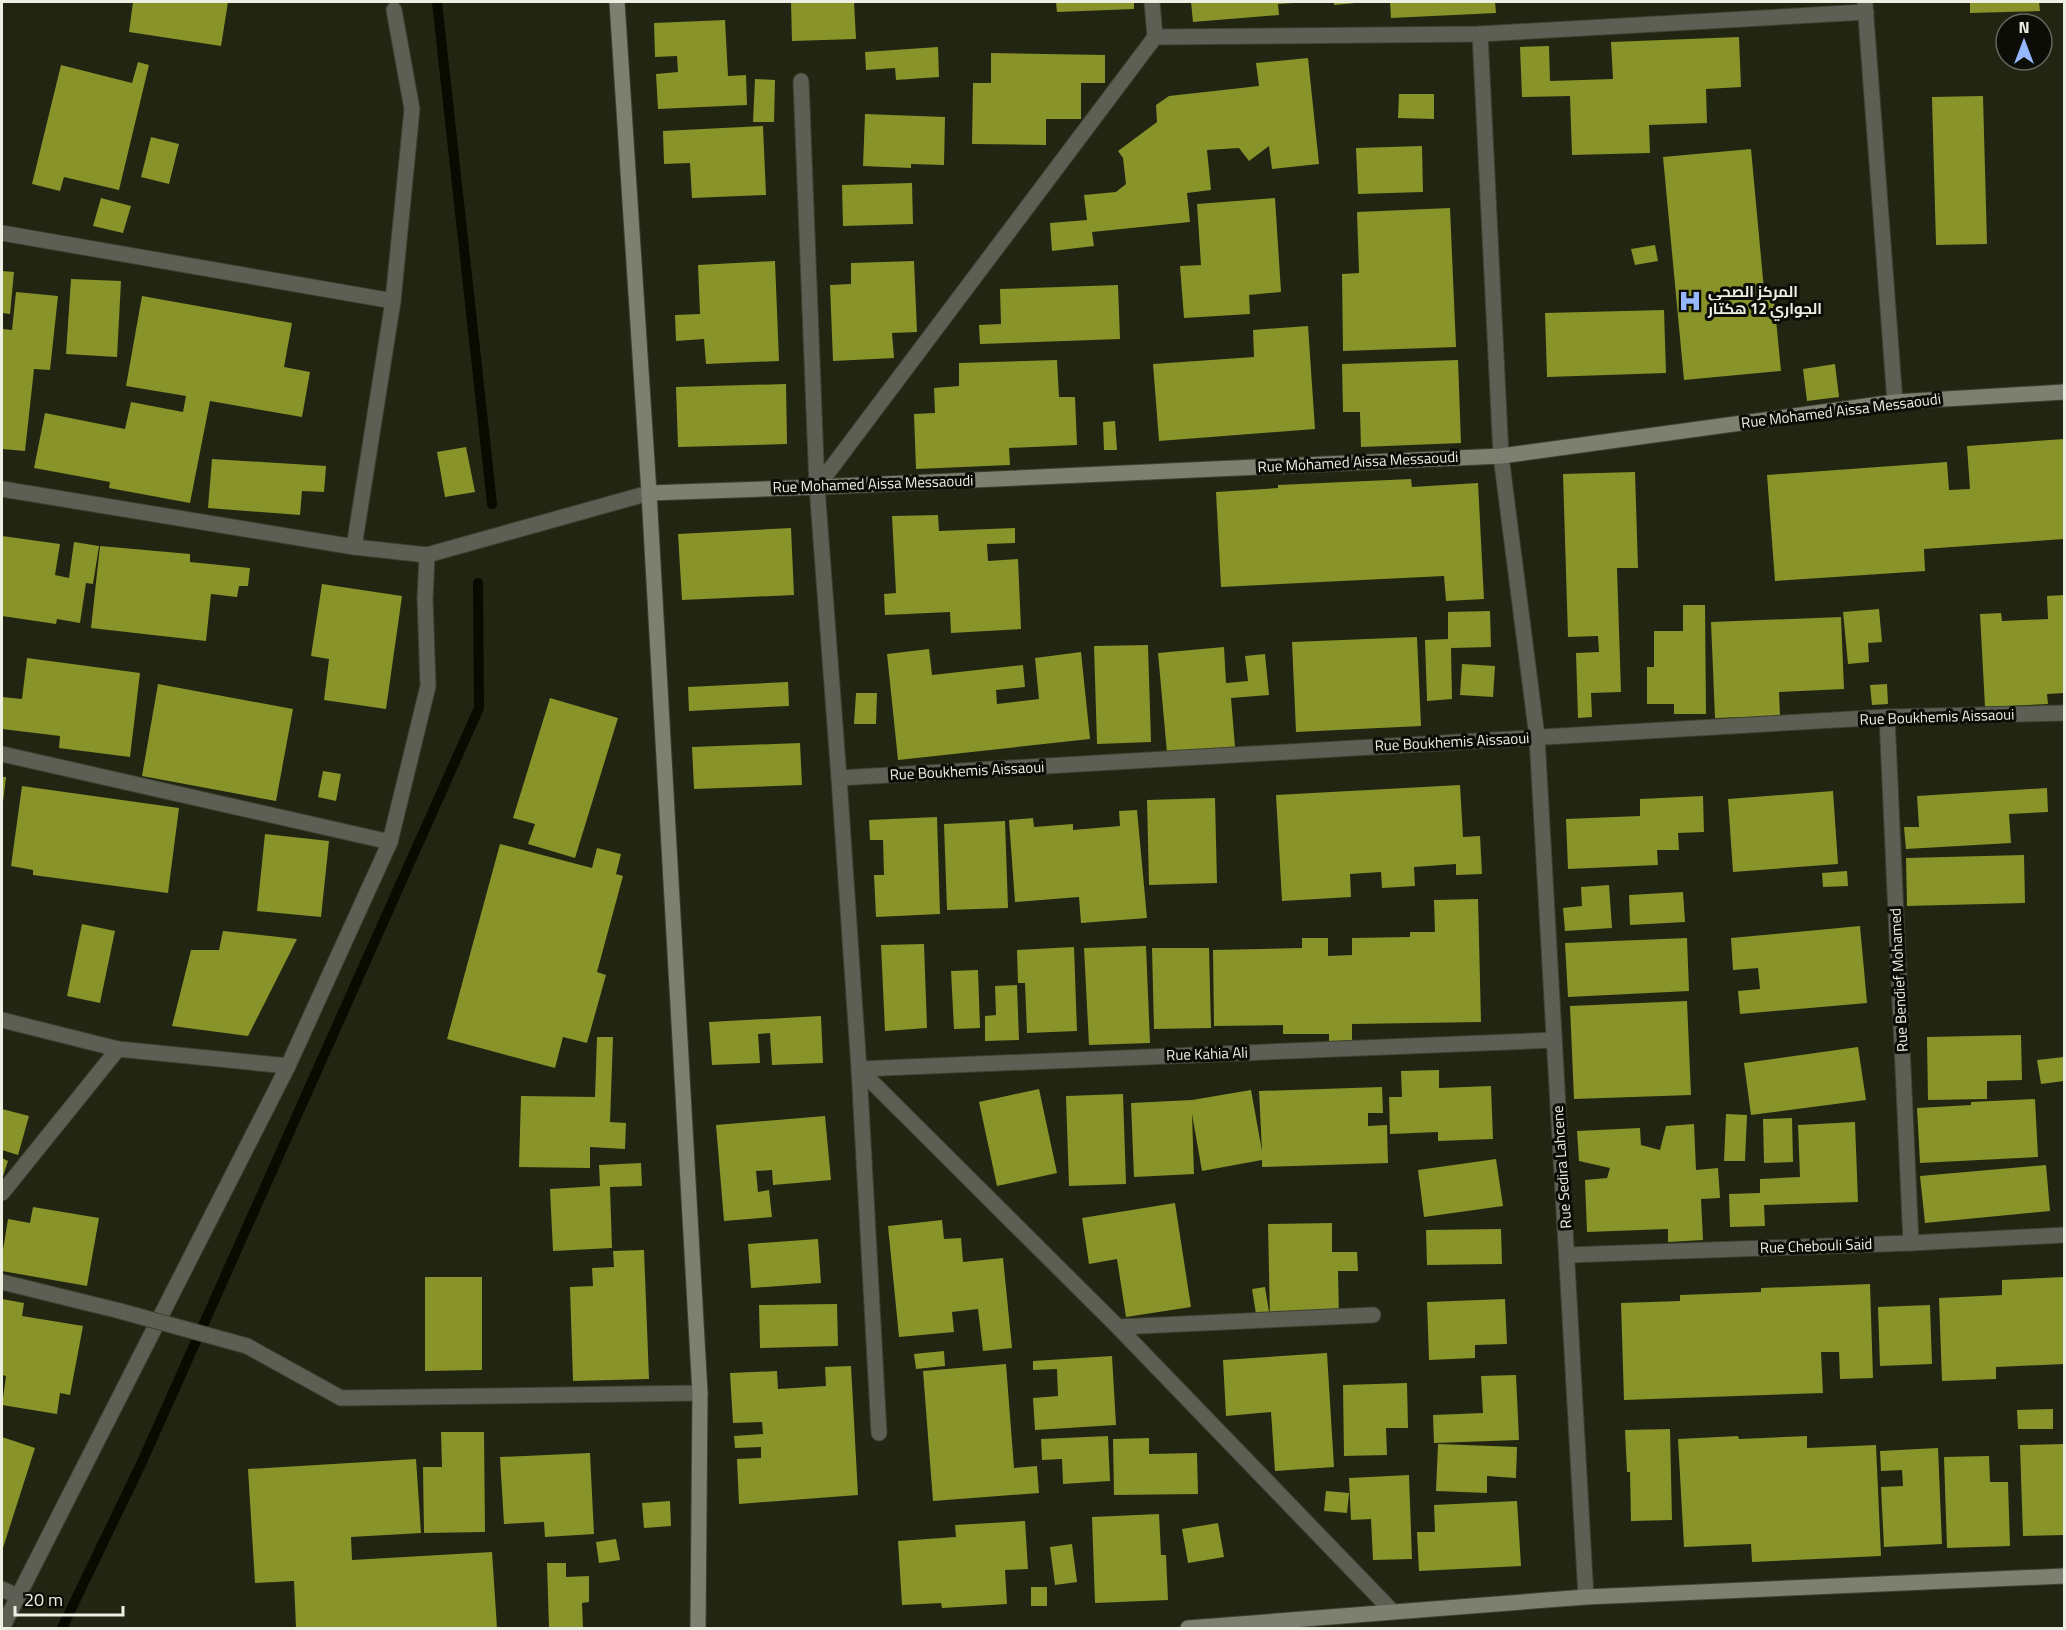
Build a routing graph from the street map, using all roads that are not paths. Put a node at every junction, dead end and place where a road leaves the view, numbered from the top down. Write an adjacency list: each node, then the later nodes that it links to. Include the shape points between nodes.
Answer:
1 (617, 2): 15 (street)
2 (1152, 2): 6 (street)
3 (1865, 7): 5 (street); 11 (street)
4 (394, 10): 9 (street, via 412,109)
5 (1480, 34): 6 (street); 12 (street, Rue Sedira Lahcene)
6 (1155, 37): 13 (street)
7 (801, 81): 13 (street)
8 (2, 233): 9 (street)
9 (393, 301): 16 (street)
10 (2064, 392): 11 (street, Rue Mohamed Aissa Messaoudi)
11 (1895, 402): 12 (street, Rue Mohamed Aissa Messaoudi)
12 (1501, 456): 13 (street, Rue Mohamed Aissa Messaoudi); 20 (street, Rue Sedira Lahcene)
13 (817, 487): 15 (street, Rue Mohamed Aissa Messaoudi); 22 (street)
14 (2, 489): 16 (street)
15 (649, 493): 17 (street); 36 (street)
16 (354, 547): 17 (street)
17 (427, 555): 23 (street, via 428,686)
18 (2064, 713): 19 (street, Rue Boukhemis Aissaoui)
19 (1887, 717): 20 (street, Rue Boukhemis Aissaoui); 31 (street, Rue Bendief Mohamed)
20 (1537, 737): 22 (street, Rue Boukhemis Aissaoui); 25 (street, Rue Sedira Lahcene)
21 (2, 754): 23 (street)
22 (839, 778): 28 (street)
23 (390, 842): 27 (street)
24 (2, 1020): 26 (street)
25 (1554, 1040): 28 (street, Rue Kahia Ali); 32 (street, Rue Sedira Lahcene)
26 (118, 1049): 27 (street); 29 (street)
27 (288, 1066): 40 (street)
28 (859, 1069): 35 (street); 37 (street)
29 (2, 1193)
30 (2064, 1235): 31 (street, Rue Chebouli Said)
31 (1911, 1243): 32 (street, Rue Chebouli Said)
32 (1568, 1255): 41 (street, Rue Sedira Lahcene)
33 (2, 1282): 36 (street, bridge, via 247,1346 340,1398)
34 (1372, 1315): 35 (street)
35 (1118, 1327): 42 (street)
36 (700, 1393): 44 (street)
37 (879, 1433)
38 (2064, 1576): 41 (street)
39 (2, 1589): 40 (street)
40 (17, 1596): 43 (street)
41 (1586, 1597): 42 (street)
42 (1393, 1612): 45 (street)
43 (2, 1628)
44 (698, 1629)
45 (1188, 1629)

